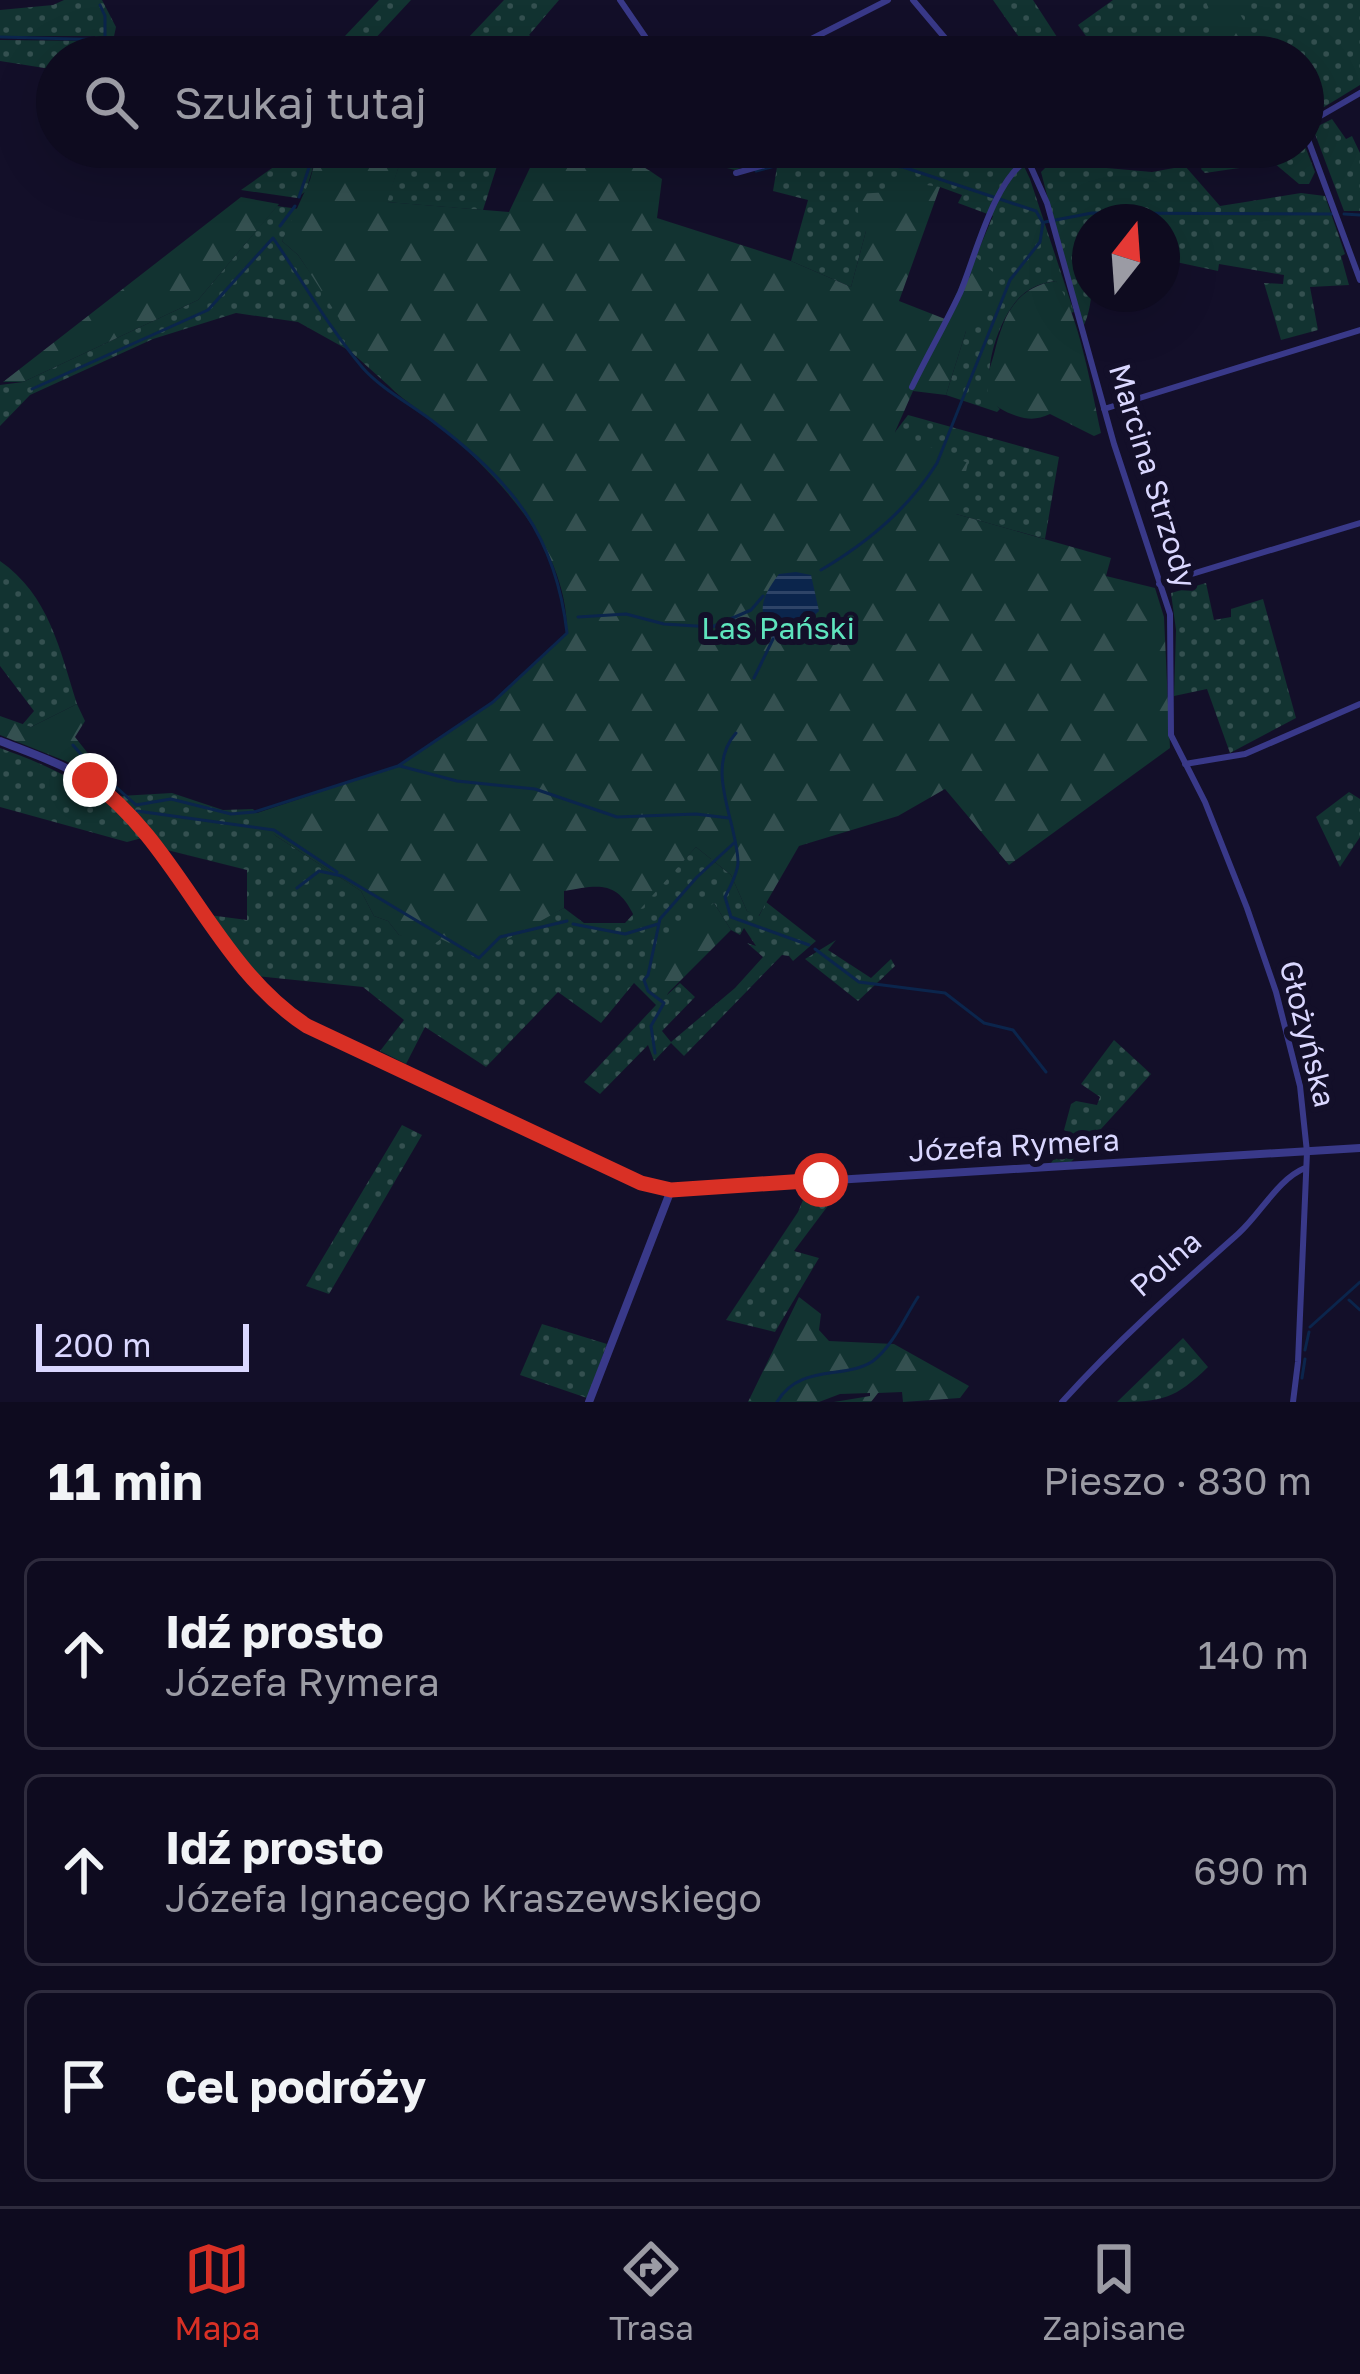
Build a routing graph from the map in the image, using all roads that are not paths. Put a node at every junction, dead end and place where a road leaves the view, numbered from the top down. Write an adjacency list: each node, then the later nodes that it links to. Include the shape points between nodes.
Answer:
1 (620, 0): 4 (street)
2 (888, 0): 5 (street)
3 (913, 0): 6 (street)
4 (644, 36)
5 (817, 36)
6 (943, 36)
7 (1360, 93): 8 (street)
8 (1324, 114)
9 (754, 168): 13 (street)
10 (1018, 168): 16 (street)
11 (1032, 168): 17 (street, Marcina Strzody)
12 (1319, 168): 14 (street)
13 (736, 173)
14 (1360, 280)
15 (1360, 330): 17 (street)
16 (912, 387)
17 (1104, 409): 19 (street, Marcina Strzody)
18 (1360, 523): 19 (street)
19 (1160, 584): 22 (street, Marcina Strzody, via 1170,614 1172,735)
20 (1360, 704): 22 (street, via 1245,754)
21 (0, 742): 26 (street, Józefa Rymera, via 58,763 110,795 262,992 291,1016 628,1178)
22 (1183, 760): 24 (street, Głożyńska, via 1276,992)
23 (1360, 1148): 24 (street, Józefa Rymera)
24 (1307, 1152): 25 (street, Głożyńska); 26 (street, Józefa Rymera)
25 (1305, 1168): 28 (street, Polna); 29 (street, Głożyńska)
26 (671, 1190): 27 (street)
27 (589, 1402)
28 (1062, 1402)
29 (1293, 1402)

